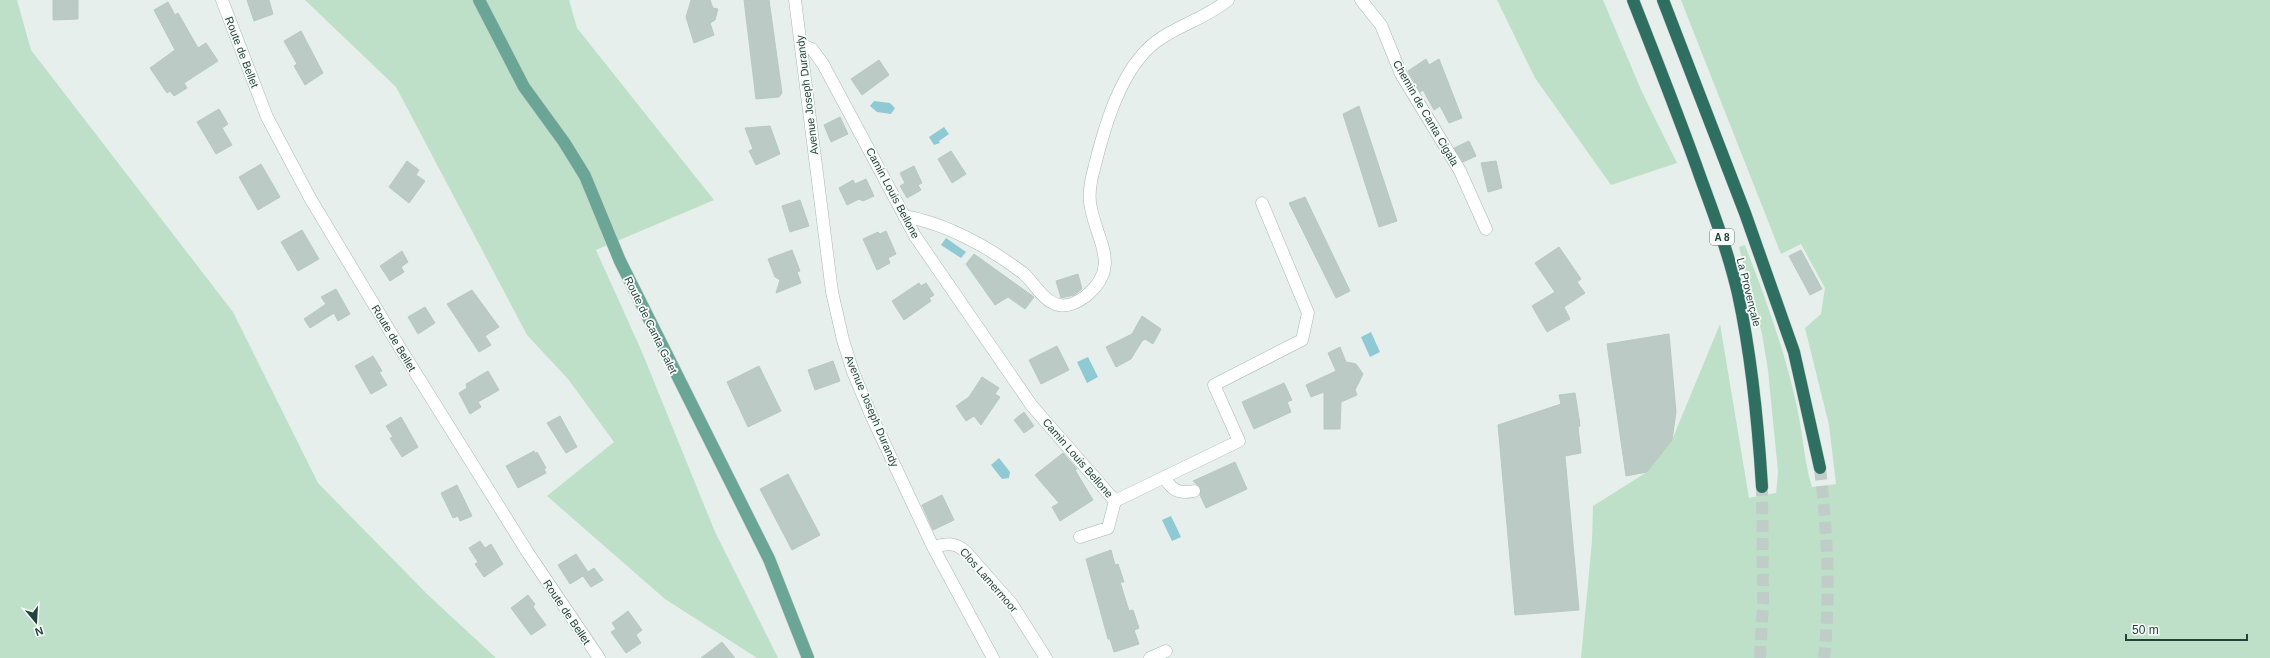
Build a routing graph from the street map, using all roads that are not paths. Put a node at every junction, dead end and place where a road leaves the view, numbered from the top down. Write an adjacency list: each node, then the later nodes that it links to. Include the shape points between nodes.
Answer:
1 (222, 0): 20 (street, Route de Bellet, via 267,117 310,198 524,546)
2 (479, 0): 21 (main road, Route de Canta Galet, via 524,86 585,176 620,261 769,559)
3 (795, 0): 8 (street, Avenue Joseph Durandy)
4 (1228, 0): 10 (street, via 1198,21 1154,44 1133,67 1122,85 1098,156 1092,183 1090,207 1102,248 1104,276 1098,286 1079,301 1066,306 1056,304 1024,274 984,246 926,220)
5 (1361, 0): 11 (street, Chemin de Canta Cigala, via 1380,25 1401,74 1460,171)
6 (1633, 0): 14 (highway, La Provençale / A 8, via 1717,222 1738,293 1758,419)
7 (1663, 0): 12 (highway, La Provençale / A 8, via 1779,308 1797,366)
8 (802, 44): 10 (street, Camin Louis Bellone, via 812,49 823,64); 18 (street, Avenue Joseph Durandy, via 832,292 843,340 871,415)
9 (1262, 203): 13 (street, Camin Louis Bellone, via 1308,313 1302,340 1214,385 1239,441)
10 (904, 216): 16 (street, Camin Louis Bellone, via 915,236 1032,406)
11 (1486, 230)
12 (1820, 468)
13 (1165, 478): 15 (street, via 1172,489 1178,492); 16 (street, Camin Louis Bellone)
14 (1762, 487)
15 (1194, 491)
16 (1115, 501): 17 (street, via 1108,528)
17 (1080, 537)
18 (933, 547): 22 (street, Avenue Joseph Durandy); 23 (street, Clos Lamermoor, via 950,543 966,552 1011,603)
19 (1166, 651): 24 (street)
20 (599, 658)
21 (808, 658)
22 (993, 658)
23 (1046, 658)
24 (1150, 658)

